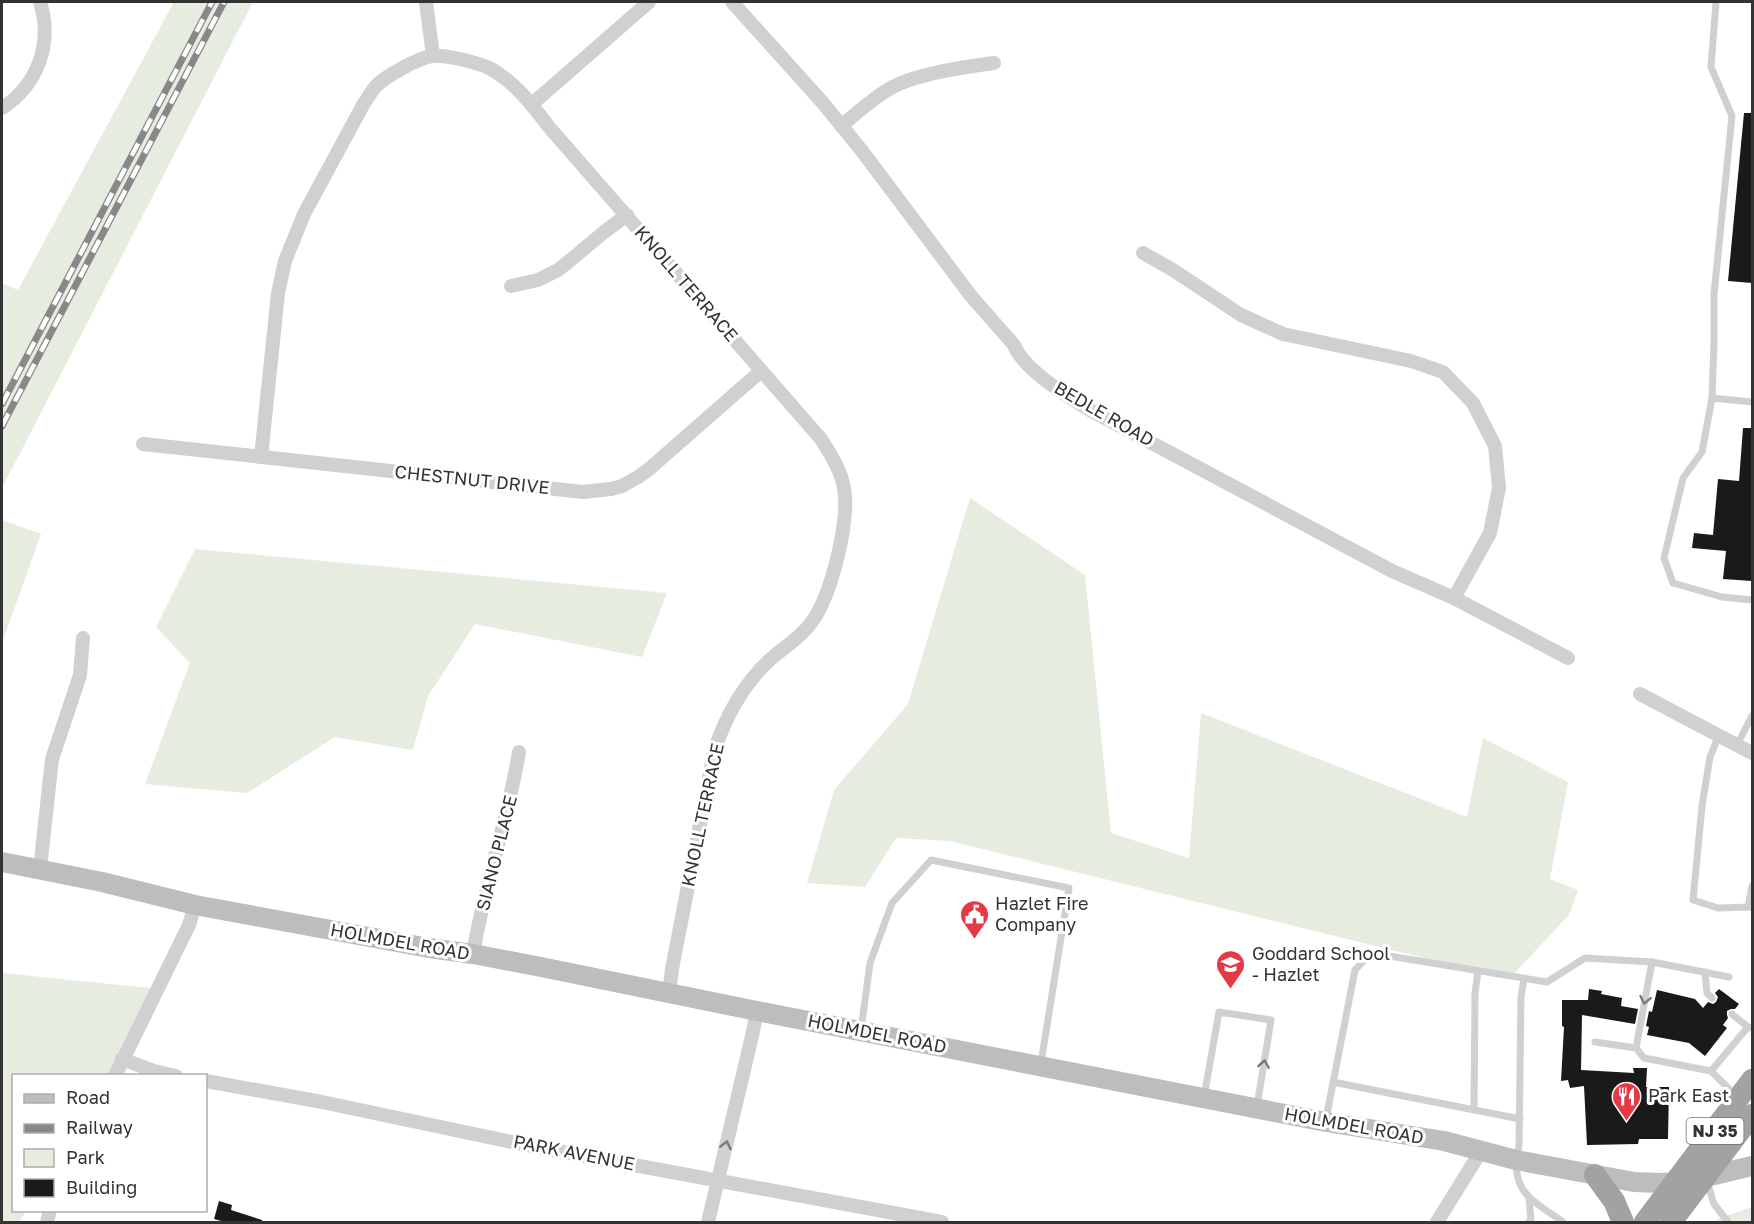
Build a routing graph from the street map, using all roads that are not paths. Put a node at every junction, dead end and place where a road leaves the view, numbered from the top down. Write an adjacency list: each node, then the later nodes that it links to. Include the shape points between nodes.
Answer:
1 (40, 2): 9 (street, via 45,31 38,68 27,86)
2 (426, 2): 6 (street)
3 (649, 2): 8 (street)
4 (732, 2): 10 (street, BEDLE ROAD)
5 (1716, 2): 15 (lane, via 1711,67 1732,116 1714,294)
6 (433, 56): 8 (street, KNOLL TERRACE, via 474,62 490,69); 18 (street, KNOLL TERRACE, via 405,67 375,87 294,234 278,293)
7 (994, 63): 10 (street, via 907,80 880,95)
8 (531, 104): 11 (street, KNOLL TERRACE)
9 (2, 108)
10 (841, 126): 19 (street, BEDLE ROAD, via 971,296 1014,345 1017,354 1054,387 1088,410 1384,566)
11 (627, 215): 13 (street, via 558,270 538,280); 14 (street, KNOLL TERRACE)
12 (1143, 253): 19 (street, via 1241,315 1282,334 1410,361 1443,372 1473,403 1495,446 1499,488 1490,533)
13 (511, 286)
14 (761, 371): 18 (street, CHESTNUT DRIVE, via 648,470 611,489 583,492); 40 (street, KNOLL TERRACE, via 833,457 844,489 844,524 819,612 802,633 754,675 719,737)
15 (1712, 398): 16 (lane); 20 (lane, via 1702,452 1683,478 1664,558 1673,583 1722,597)
16 (1752, 402)
17 (143, 444): 18 (street, CHESTNUT DRIVE)
18 (261, 456)
19 (1454, 598): 22 (street, BEDLE ROAD)
20 (1752, 600)
21 (83, 638): 30 (street, via 80,675 52,759)
22 (1568, 658)
23 (1640, 694): 25 (street)
24 (1752, 716): 26 (lane)
25 (1719, 735): 26 (street); 33 (lane, via 1710,757 1702,806 1693,900 1718,908)
26 (1737, 745): 28 (street)
27 (519, 752): 34 (street, SIANO PLACE, via 513,792)
28 (1752, 753)
29 (2, 862): 30 (main road, HOLMDEL ROAD)
30 (40, 869): 32 (main road, HOLMDEL ROAD)
31 (1752, 886): 33 (lane)
32 (195, 905): 34 (main road, HOLMDEL ROAD); 48 (street, via 189,925)
33 (1750, 907)
34 (473, 954): 40 (main road, HOLMDEL ROAD)
35 (1652, 962): 37 (lane); 39 (lane, via 1585,958 1547,982); 47 (lane, one-way to 47)
36 (1478, 970): 39 (lane); 55 (lane, via 1371,953 1355,970); 59 (lane)
37 (1705, 972): 38 (lane); 41 (lane, via 1707,993)
38 (1729, 977)
39 (1524, 978): 60 (lane)
40 (669, 993): 42 (main road, HOLMDEL ROAD)
41 (1712, 998)
42 (757, 1011): 45 (main road, HOLMDEL ROAD); 67 (street, one-way to 42)
43 (1732, 1014): 44 (lane)
44 (1750, 1027): 50 (lane)
45 (861, 1031): 49 (main road, HOLMDEL ROAD); 49 (lane, via 870,963 892,903 932,860 1069,888)
46 (1595, 1042): 47 (lane)
47 (1636, 1048): 50 (lane, via 1644,1058)
48 (122, 1059): 51 (street); 52 (street)
49 (1040, 1066): 56 (main road, HOLMDEL ROAD)
50 (1711, 1071): 57 (lane)
51 (116, 1074)
52 (167, 1074)
53 (1752, 1080): 57 (highway, NJ 35)
54 (207, 1081): 67 (street, PARK AVENUE)
55 (1334, 1082): 59 (lane); 61 (lane)
56 (1204, 1098): 58 (main road, HOLMDEL ROAD); 58 (lane, one-way to 56, via 1271,1020 1219,1012)
57 (1745, 1107): 66 (highway, NJ 35); 68 (highway, NJ 35)
58 (1256, 1108): 61 (main road, HOLMDEL ROAD)
59 (1474, 1110): 60 (lane)
60 (1520, 1119): 63 (lane)
61 (1326, 1122): 62 (main road, HOLMDEL ROAD, via 1444,1141)
62 (1481, 1151): 63 (main road, HOLMDEL ROAD); 72 (street)
63 (1516, 1160): 65 (main road, HOLMDEL ROAD); 69 (lane, via 1522,1190)
64 (1752, 1166): 66 (main road, HOLMDEL ROAD)
65 (1594, 1175): 68 (main road, HOLMDEL ROAD, via 1646,1183); 75 (highway, via 1614,1201)
66 (1706, 1177): 68 (main road, HOLMDEL ROAD); 77 (highway, NJ 35); 78 (lane, via 1714,1204)
67 (718, 1179): 70 (street); 71 (street, PARK AVENUE)
68 (1677, 1182): 76 (highway, NJ 35)
69 (1529, 1198): 73 (lane); 74 (lane)
70 (708, 1222)
71 (942, 1222)
72 (1437, 1222)
73 (1529, 1222)
74 (1563, 1222)
75 (1623, 1222)
76 (1646, 1222)
77 (1671, 1222)
78 (1728, 1222)

